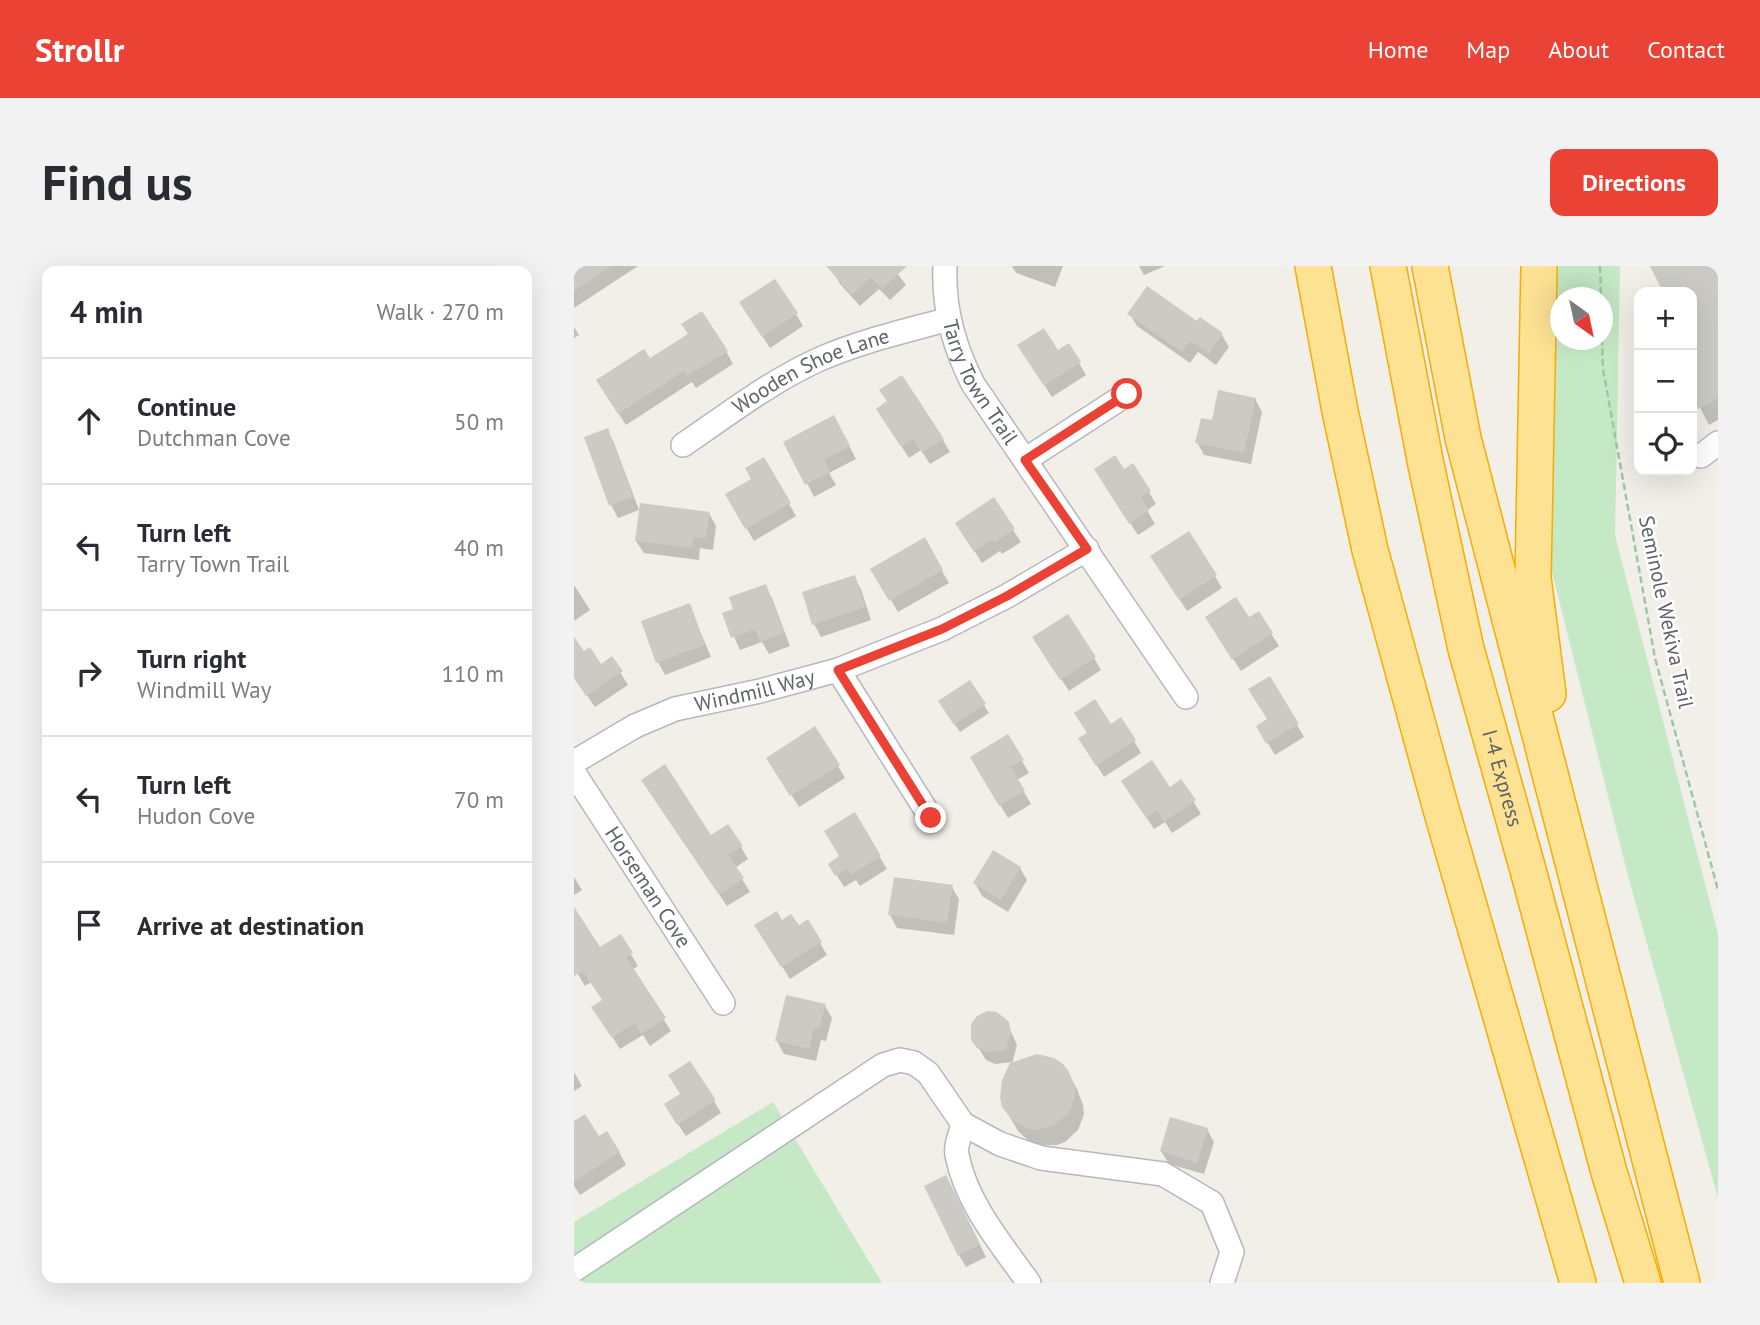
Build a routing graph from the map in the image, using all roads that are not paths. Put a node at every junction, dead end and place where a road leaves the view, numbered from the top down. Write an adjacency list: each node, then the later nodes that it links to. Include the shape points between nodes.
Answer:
1 (945, 266): 6 (street, Tarry Town Trail)
2 (1313, 266): 22 (highway, via 1370,550)
3 (1388, 266): 23 (highway, I-4 Express, via 1466,649)
4 (1430, 266): 16 (highway, via 1463,438)
5 (1539, 266): 16 (highway, via 1533,578 1555,747 1602,927)
6 (949, 319): 8 (street, Wooden Shoe Lane, via 820,359); 9 (street, Tarry Town Trail, via 973,384)
7 (1127, 394): 9 (street)
8 (683, 445)
9 (1025, 460): 10 (street, Tarry Town Trail)
10 (1087, 549): 11 (street, Windmill Way, via 942,629); 12 (street, Tarry Town Trail)
11 (838, 670): 13 (street, Windmill Way, via 675,709 635,726); 15 (street)
12 (1186, 697)
13 (574, 762)
14 (574, 774): 17 (street, Horseman Cove)
15 (931, 818)
16 (1603, 982): 24 (highway)
17 (723, 1003)
18 (963, 1124): 19 (street, via 928,1073 900,1060 883,1065); 20 (street, via 956,1153 971,1195); 21 (street, via 1000,1144 1041,1158 1163,1174 1212,1203 1232,1252)
19 (574, 1270)
20 (1029, 1283)
21 (1222, 1283)
22 (1578, 1283)
23 (1643, 1283)
24 (1682, 1283)

